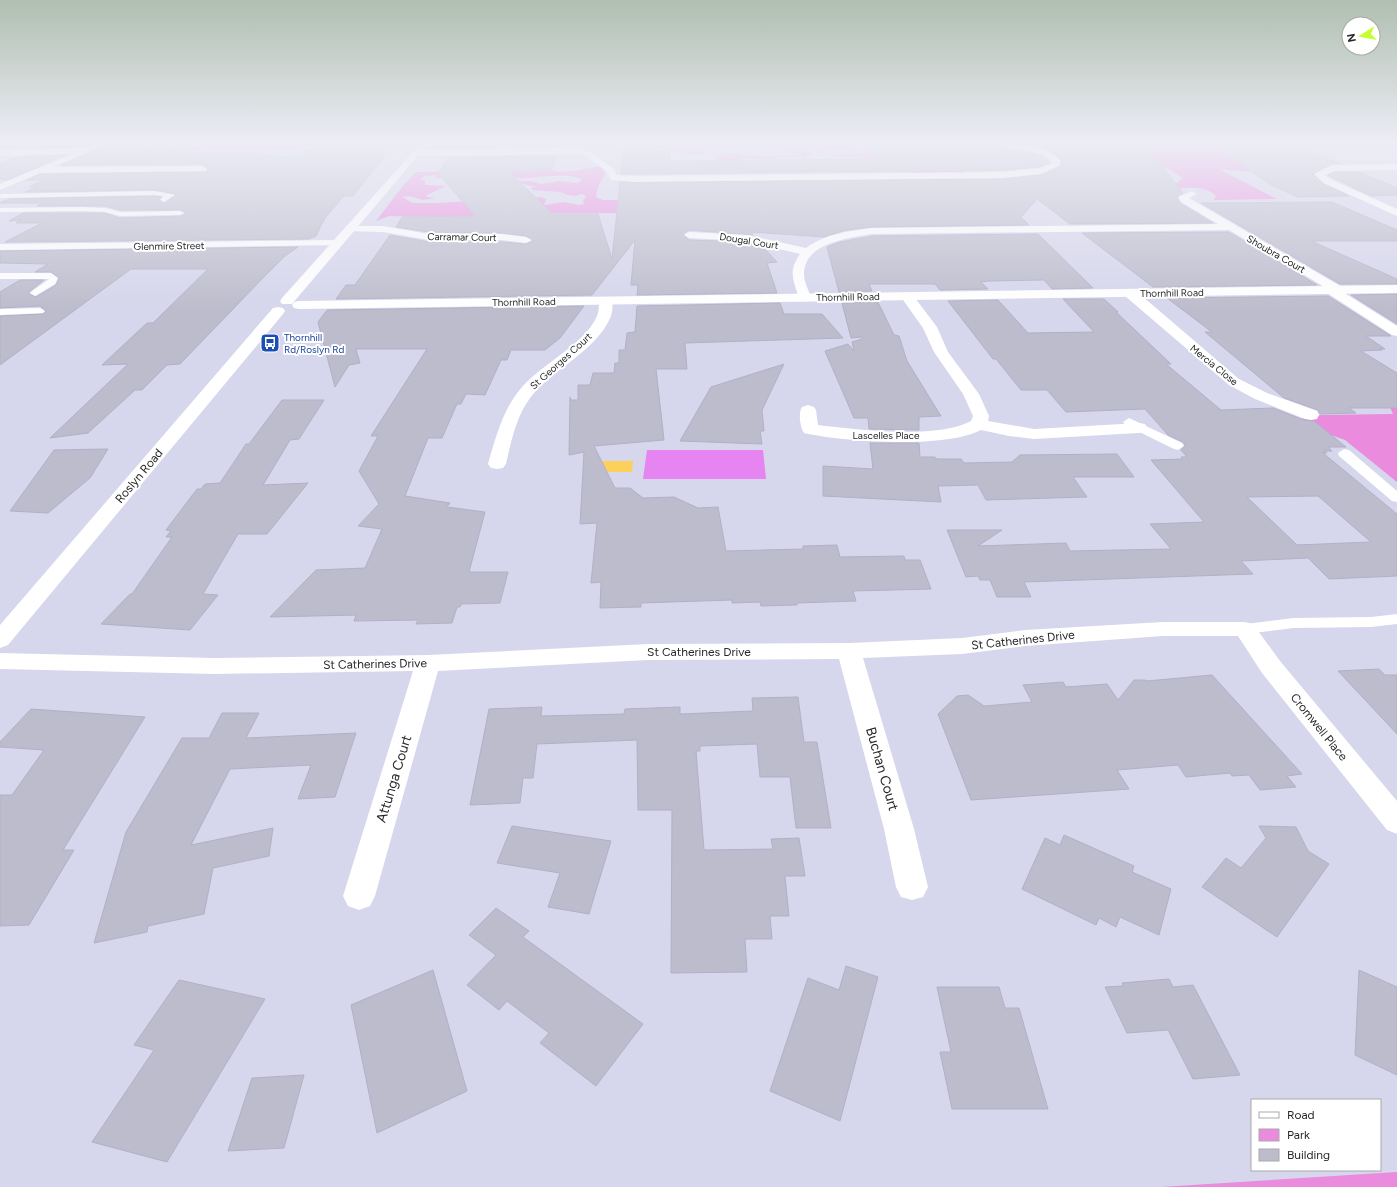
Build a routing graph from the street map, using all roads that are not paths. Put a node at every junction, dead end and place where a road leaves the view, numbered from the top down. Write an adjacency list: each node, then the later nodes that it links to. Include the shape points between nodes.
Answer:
1 (376, 199): 8 (street, Roslyn Road)
2 (1185, 199): 7 (street, Shoubra Court)
3 (1367, 199): 6 (street)
4 (0, 210): 5 (lane, via 80,209 105,210 120,214)
5 (180, 213)
6 (1397, 213)
7 (1229, 227): 13 (street, via 872,232 832,239); 16 (street, Shoubra Court)
8 (351, 229): 10 (street, Carramar Court, via 383,229 429,237 502,237); 11 (street, Roslyn Road)
9 (689, 235): 13 (street, Dougal Court, via 747,238)
10 (526, 240)
11 (337, 242): 12 (street, Glenmire Street); 22 (street, Roslyn Road)
12 (0, 247)
13 (808, 252): 20 (street, via 800,260 798,274)
14 (0, 276): 17 (lane, via 54,278)
15 (1397, 289): 16 (street, Thornhill Road)
16 (1334, 290): 18 (street, Thornhill Road); 25 (street, Shoubra Court)
17 (35, 293)
18 (1130, 293): 19 (street, Thornhill Road); 27 (street, Mercia Close, via 1234,382 1261,396)
19 (907, 297): 20 (street, Thornhill Road); 28 (street, via 932,330 941,352 970,390 981,416)
20 (805, 298): 21 (street, Thornhill Road)
21 (606, 301): 22 (street, Thornhill Road); 32 (street, St Georges Court, via 604,316 595,329 530,388 514,410 508,421)
22 (288, 306): 36 (street, Roslyn Road)
23 (40, 311): 24 (lane)
24 (0, 312)
25 (1397, 332)
26 (808, 410): 28 (street, Lascelles Place, via 810,433 908,435 963,431)
27 (1311, 415)
28 (979, 424): 29 (street, via 1034,434)
29 (1134, 425): 30 (lane)
30 (1178, 446)
31 (1344, 453): 33 (lane)
32 (497, 464)
33 (1397, 498)
34 (1397, 619): 35 (lane, St Catherines Drive, via 1293,623)
35 (1245, 629): 37 (street, St Catherines Drive, via 1163,629 1025,638 962,646); 40 (street, Cromwell Place, via 1271,667)
36 (0, 640)
37 (849, 651): 39 (street, St Catherines Drive, via 648,652); 41 (street, Buchan Court, via 899,829)
38 (0, 661): 39 (street, St Catherines Drive, via 214,666)
39 (428, 663): 42 (street, Attunga Court)
40 (1397, 822)
41 (912, 887)
42 (359, 896)

